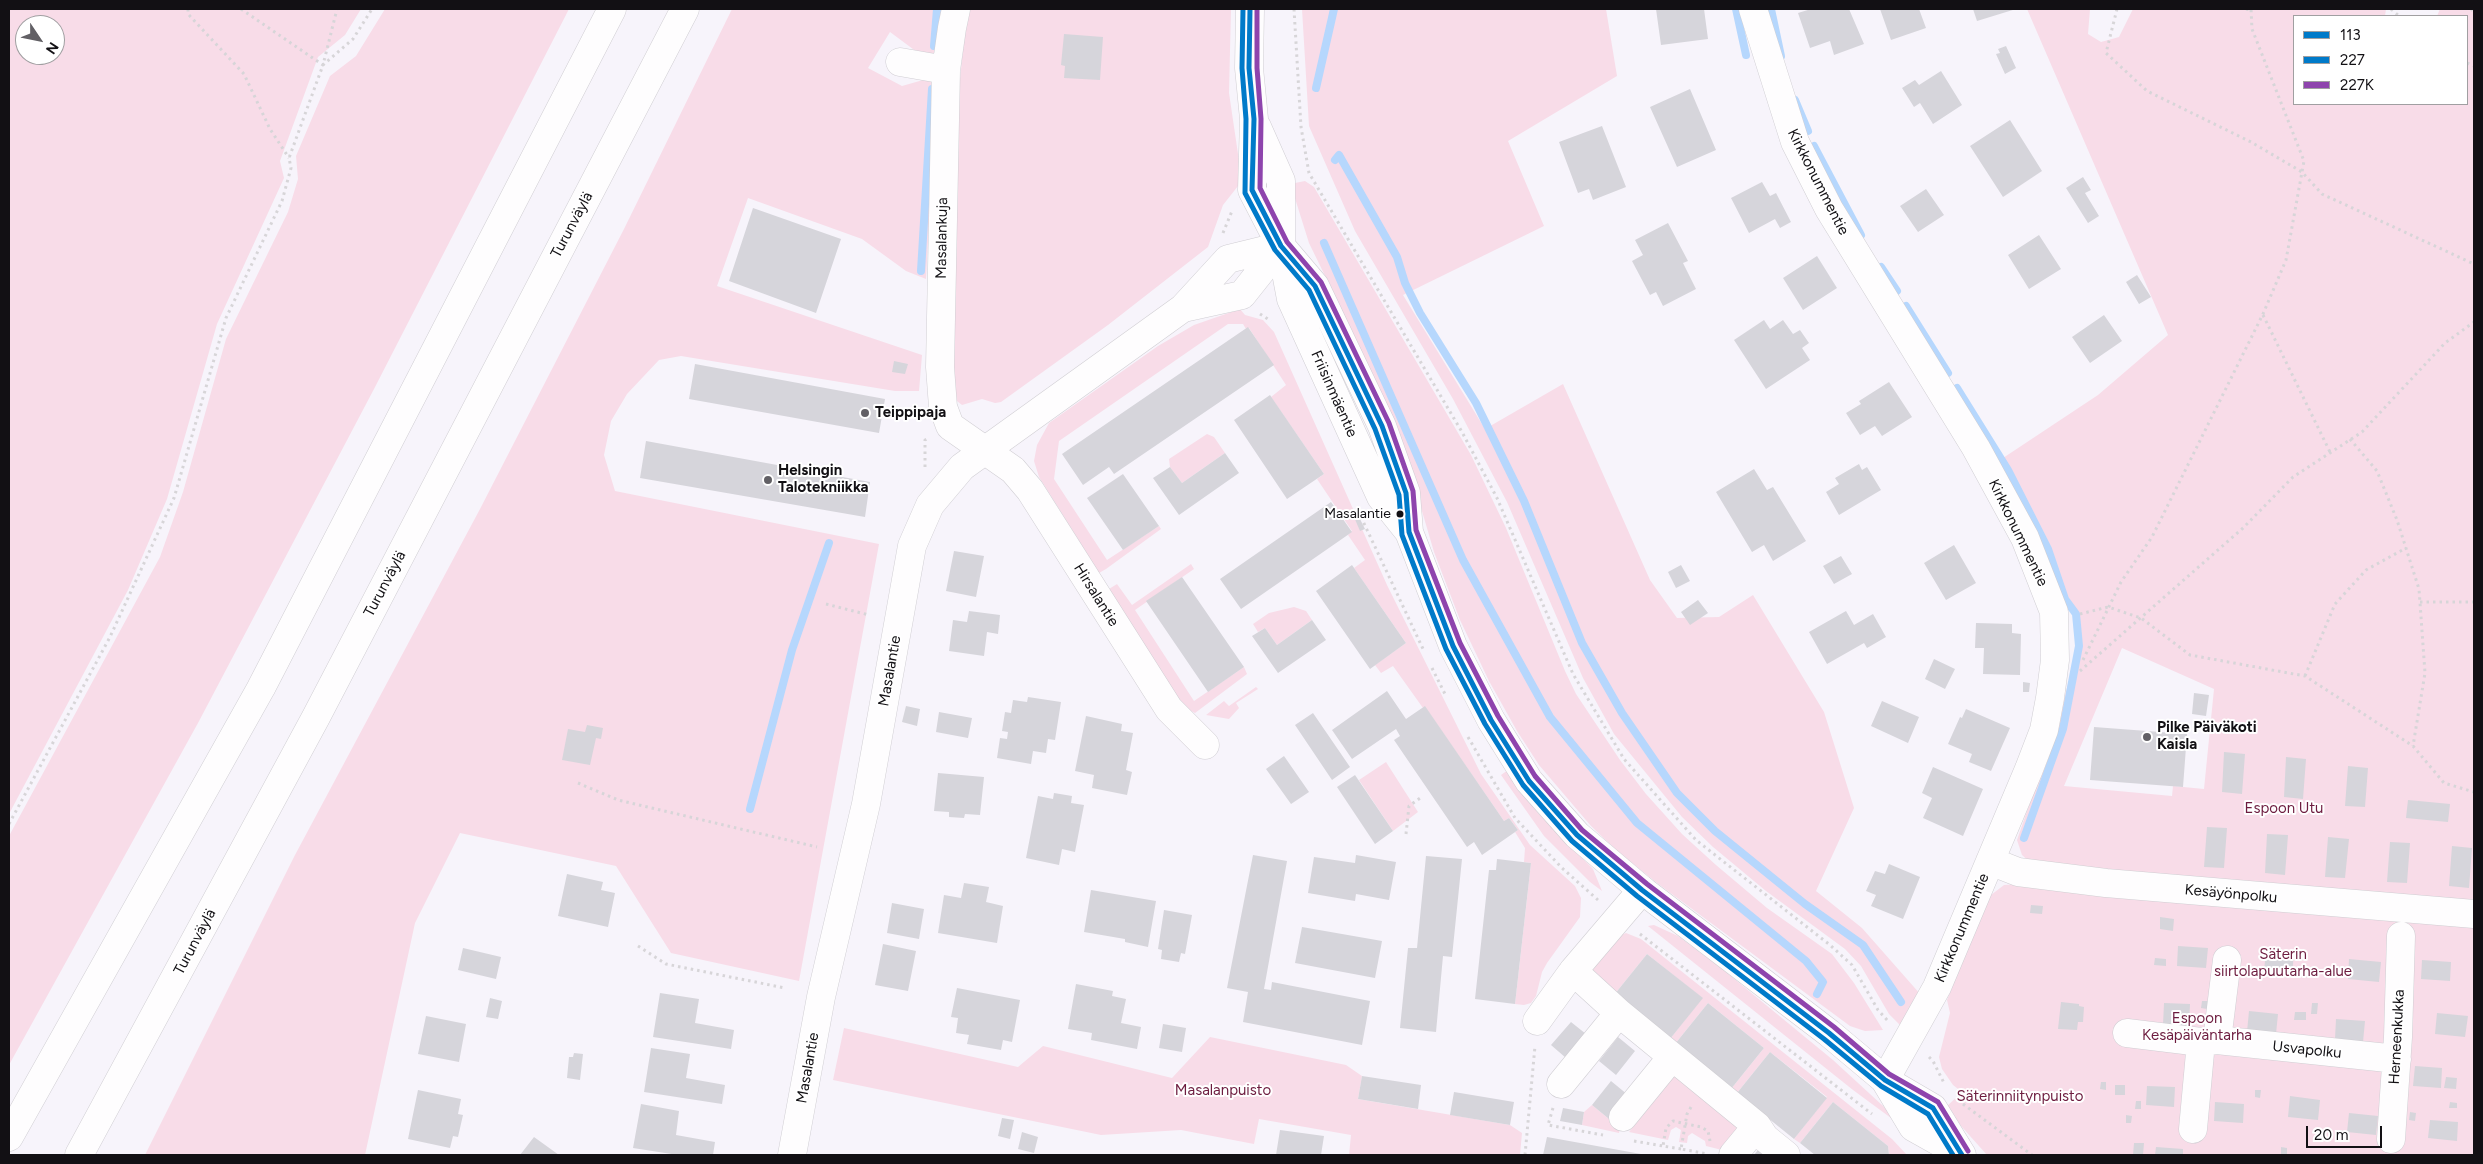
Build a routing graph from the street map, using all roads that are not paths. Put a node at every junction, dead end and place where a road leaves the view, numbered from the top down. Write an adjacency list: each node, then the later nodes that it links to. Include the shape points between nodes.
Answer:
1 (612, 9): 28 (main road, via 261,688)
2 (685, 9): 30 (main road, Turunväylä, via 316,717)
3 (956, 9): 7 (main road, Masalankuja)
4 (1250, 9): 8 (main road, Friisinmäentie, via 1248,68 1254,119 1252,190)
5 (1753, 9): 11 (main road, Kirkkonummentie, via 1795,142 1829,209 1976,448 2024,538 2054,612 2055,660 2044,730)
6 (900, 62): 7 (main road)
7 (946, 70): 9 (main road, Masalankuja, via 940,367 943,406 950,426)
8 (1281, 246): 9 (main road, Masalantie, via 1242,295 1183,308); 12 (main road, Friisinmäentie, via 1315,286 1382,426 1406,493 1409,532 1453,646 1491,720 1529,781 1577,835)
9 (983, 451): 10 (main road, Hirsalantie, via 1013,470 1030,490 1169,709); 31 (main road, Masalantie, via 946,483 930,505 912,546 866,804 821,997)
10 (1205, 744)
11 (1990, 861): 13 (main road, Kesäyönpolku, via 2018,872 2106,883); 23 (main road, Kirkkonummentie, via 1937,988)
12 (1642, 890): 16 (main road); 23 (main road, Friisinmäentie, via 1829,1033)
13 (2474, 914)
14 (2401, 936): 22 (main road, Herneenkukka)
15 (2227, 960): 20 (main road)
16 (1573, 971): 17 (main road); 18 (main road)
17 (1618, 1013): 21 (main road); 24 (main road)
18 (1537, 1021)
19 (2127, 1033): 20 (main road, Usvapolku)
20 (2209, 1041): 22 (main road, Usvapolku); 27 (main road)
21 (1672, 1057): 25 (main road); 26 (main road)
22 (2397, 1059): 29 (main road, Herneenkukka)
23 (1885, 1080): 34 (main road, Friisinmäentie, via 1933,1108)
24 (1560, 1084)
25 (1757, 1126): 32 (main road); 33 (main road, via 1765,1138)
26 (1618, 1130)
27 (2193, 1130)
28 (9, 1137)
29 (2390, 1139)
30 (79, 1155)
31 (792, 1155)
32 (1733, 1155)
33 (1786, 1155)
34 (1962, 1155)

